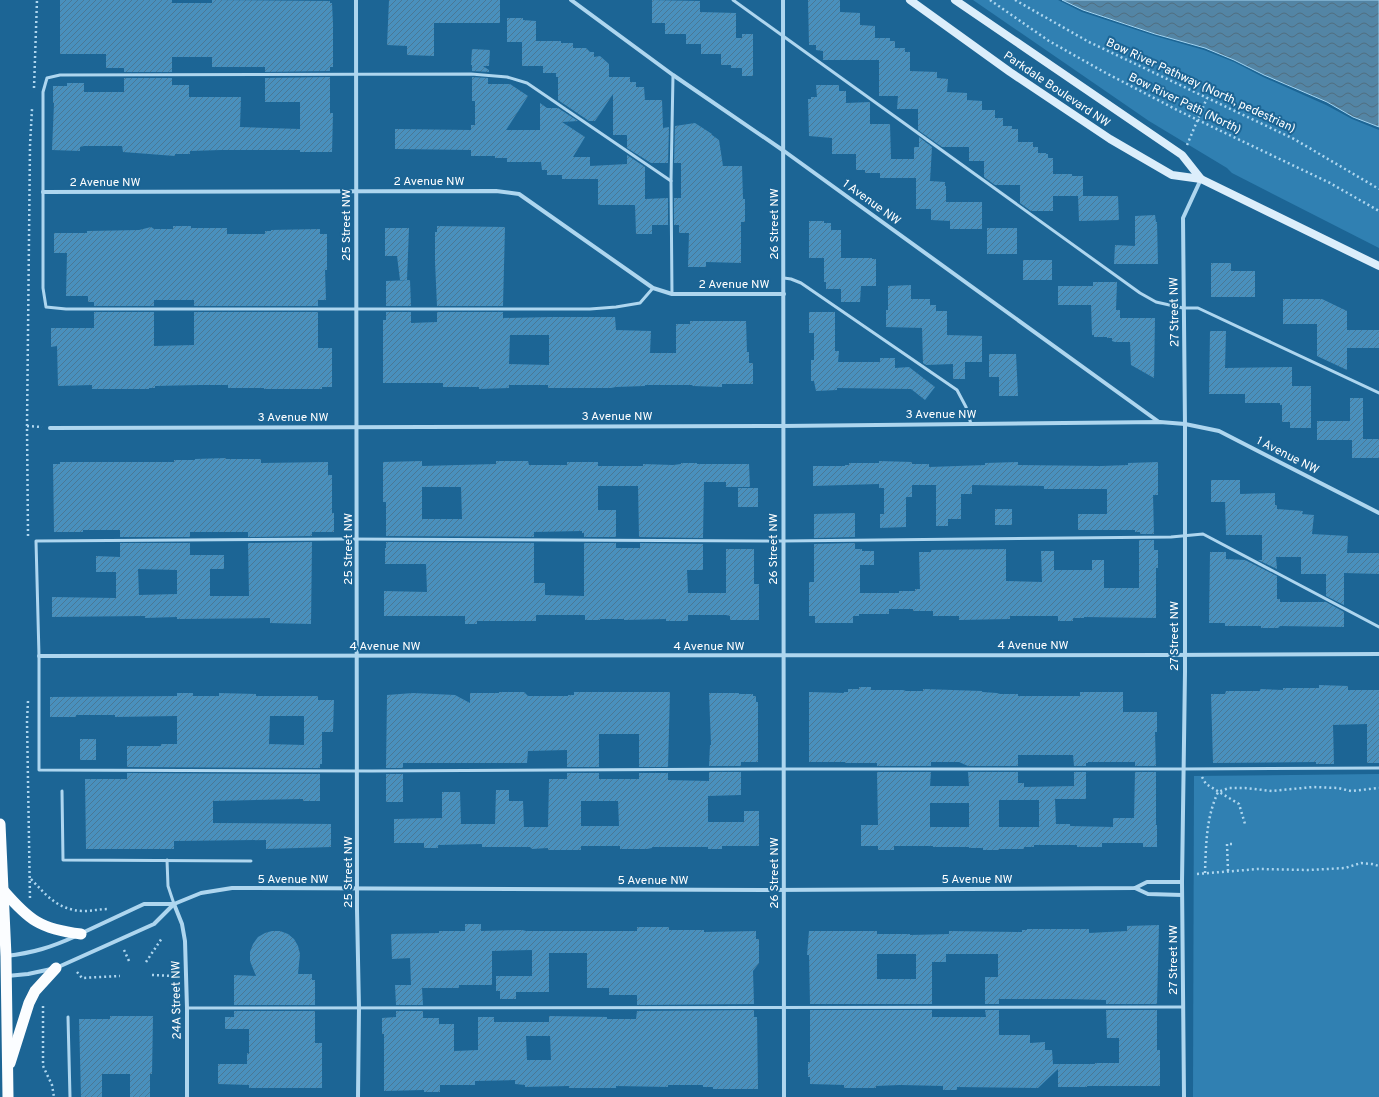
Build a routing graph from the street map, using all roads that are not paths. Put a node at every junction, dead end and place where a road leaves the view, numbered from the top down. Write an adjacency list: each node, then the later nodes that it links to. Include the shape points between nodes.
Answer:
1 (356, 0): 8 (street, 25 Street NW)
2 (571, 0): 9 (street, 1 Avenue NW)
3 (733, 0): 7 (lane)
4 (783, 0): 7 (street, 26 Street NW)
5 (910, 0): 11 (main road, Parkdale Boulevard NW, via 1010,72 1110,139 1172,175)
6 (955, 0): 11 (main road, Parkdale Boulevard NW, via 1182,155)
7 (782, 35): 10 (street, 26 Street NW); 21 (lane, via 1140,292 1156,302)
8 (356, 75): 12 (lane, via 471,74 507,77 520,81); 13 (street, 25 Street NW); 14 (lane, via 60,75 47,78 43,92)
9 (673, 75): 10 (street, 1 Avenue NW); 12 (lane)
10 (784, 151): 16 (street, 26 Street NW); 23 (street, 1 Avenue NW)
11 (1201, 179): 15 (main road, Parkdale Boulevard NW); 21 (street, 27 Street NW, via 1183,218)
12 (671, 181): 18 (lane)
13 (356, 191): 14 (street, 2 Avenue NW); 17 (street, 2 Avenue NW, via 496,191 519,194); 20 (street, 25 Street NW)
14 (43, 192): 20 (lane, via 43,288 46,306 66,309)
15 (1379, 266)
16 (784, 278): 19 (street, 26 Street NW); 24 (lane, via 801,283 957,390)
17 (653, 288): 18 (street, 2 Avenue NW); 20 (lane, via 640,303 590,309)
18 (672, 294): 19 (street, 2 Avenue NW)
19 (784, 294): 27 (street, 26 Street NW)
20 (357, 308): 26 (street, 25 Street NW)
21 (1183, 308): 22 (lane, via 1198,308); 25 (street, 27 Street NW)
22 (1379, 394)
23 (1160, 422): 24 (street, 3 Avenue NW); 25 (street, 3 Avenue NW)
24 (971, 424): 27 (street, 3 Avenue NW)
25 (1185, 424): 29 (street, 1 Avenue NW, via 1219,431); 30 (street, 27 Street NW)
26 (357, 426): 27 (street, 3 Avenue NW); 28 (street, 3 Avenue NW); 31 (street, 25 Street NW)
27 (783, 426): 32 (street, 26 Street NW)
28 (50, 428)
29 (1379, 513)
30 (1184, 535): 32 (lane); 33 (lane, via 1203,534); 35 (street, 27 Street NW)
31 (358, 540): 32 (lane); 36 (lane, via 36,541); 37 (street, 25 Street NW)
32 (783, 541): 38 (street, 26 Street NW)
33 (1379, 627)
34 (1379, 654): 35 (street, 4 Avenue NW)
35 (1184, 655): 38 (street, 4 Avenue NW); 41 (street, 27 Street NW)
36 (39, 656): 37 (street, 4 Avenue NW); 42 (lane, via 39,770)
37 (358, 656): 38 (street, 4 Avenue NW); 42 (street, 25 Street NW)
38 (783, 656): 40 (street, 26 Street NW)
39 (1379, 768): 41 (lane)
40 (783, 769): 41 (lane); 42 (lane); 51 (street, 26 Street NW)
41 (1183, 769): 47 (street, 27 Street NW)
42 (358, 771): 49 (street, 25 Street NW)
43 (62, 791): 45 (lane, via 63,860)
44 (0, 824): 50 (highway)
45 (167, 860): 46 (lane); 53 (lane, via 168,886)
46 (251, 861)
47 (1182, 882): 48 (street, 5 Avenue NW, via 1147,882); 52 (street, 27 Street NW)
48 (1135, 888): 51 (street, 5 Avenue NW); 52 (street, 5 Avenue NW, via 1148,894)
49 (358, 889): 51 (street, 5 Avenue NW); 53 (street, 5 Avenue NW, via 232,888 201,893); 60 (street, 25 Street NW)
50 (3, 890): 54 (highway, via 29,918 60,932); 55 (highway)
51 (783, 890): 61 (street, 26 Street NW)
52 (1182, 895): 58 (street, 27 Street NW)
53 (174, 904): 54 (street, 5 Avenue NW, via 144,904); 56 (street, 5 Avenue NW, via 154,924); 59 (street, 24A Street NW, via 185,941)
54 (81, 934): 55 (street, 5 Avenue NW, via 51,947)
55 (6, 956): 57 (highway)
56 (56, 968): 57 (street, 5 Avenue NW); 63 (highway, via 35,991 29,1002)
57 (7, 976): 63 (highway)
58 (1183, 1007): 61 (lane); 69 (street, 27 Street NW)
59 (187, 1008): 60 (lane); 66 (street, 24A Street NW)
60 (359, 1008): 61 (lane); 67 (street, 25 Street NW)
61 (783, 1008): 68 (street, 26 Street NW)
62 (68, 1017): 65 (lane)
63 (7, 1073): 64 (highway)
64 (8, 1097)
65 (70, 1097)
66 (187, 1097)
67 (358, 1097)
68 (784, 1097)
69 (1184, 1097)

